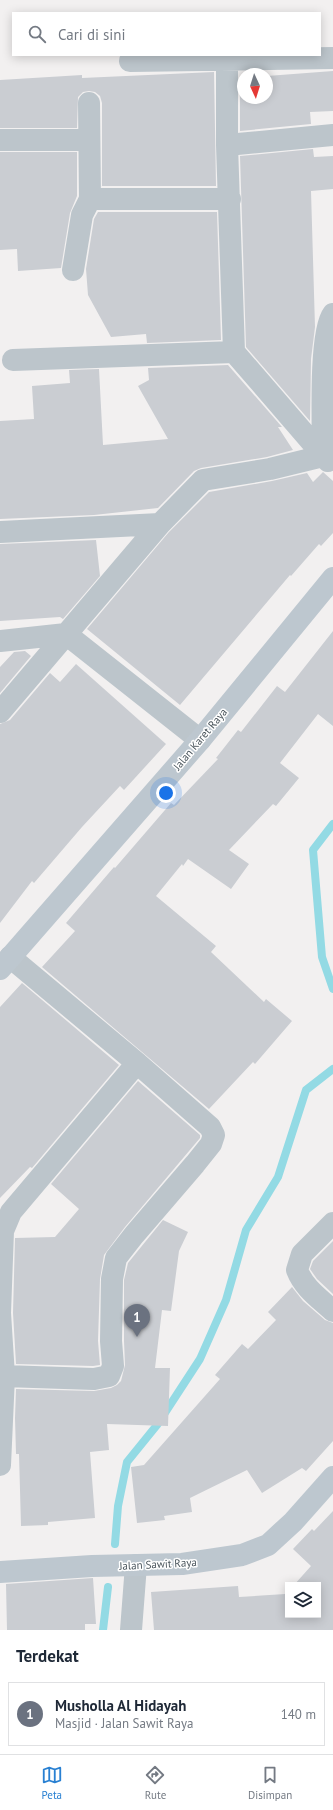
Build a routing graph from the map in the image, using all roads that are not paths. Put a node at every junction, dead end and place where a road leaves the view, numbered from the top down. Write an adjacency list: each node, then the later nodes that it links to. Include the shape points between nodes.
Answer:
1 (333, 58): 2 (street)
2 (228, 59): 3 (street); 8 (street)
3 (130, 61)
4 (90, 104): 7 (street)
5 (333, 135): 8 (street)
6 (0, 140): 7 (street)
7 (89, 140): 9 (street)
8 (227, 145): 10 (street)
9 (90, 199): 10 (street); 11 (street, via 82,215)
10 (230, 199): 13 (street)
11 (73, 270)
12 (333, 314): 15 (street, via 324,343)
13 (234, 352): 14 (street); 15 (street)
14 (13, 360)
15 (328, 461): 16 (street, via 203,480)
16 (160, 524): 17 (street); 19 (street)
17 (0, 532)
18 (333, 578): 22 (street, Jalan Karet Raya)
19 (66, 634): 20 (street); 21 (street); 22 (street)
20 (0, 641)
21 (0, 712)
22 (200, 740): 23 (street, Jalan Karet Raya)
23 (5, 963): 24 (street)
24 (138, 1063): 27 (street, via 11,1212 3,1231 0,1313); 27 (street, via 210,1127 214,1135 211,1144 116,1258 112,1279 113,1366 109,1376 94,1379)
25 (333, 1224): 26 (street, via 302,1254 297,1270 307,1288)
26 (333, 1311)
27 (4, 1376): 28 (street)
28 (0, 1465)
29 (333, 1477): 30 (street, Jalan Sawit Raya, via 293,1522 268,1545 242,1555 182,1564)
30 (136, 1566): 31 (street, Jalan Sawit Raya); 32 (street)
31 (0, 1572)
32 (131, 1630)

